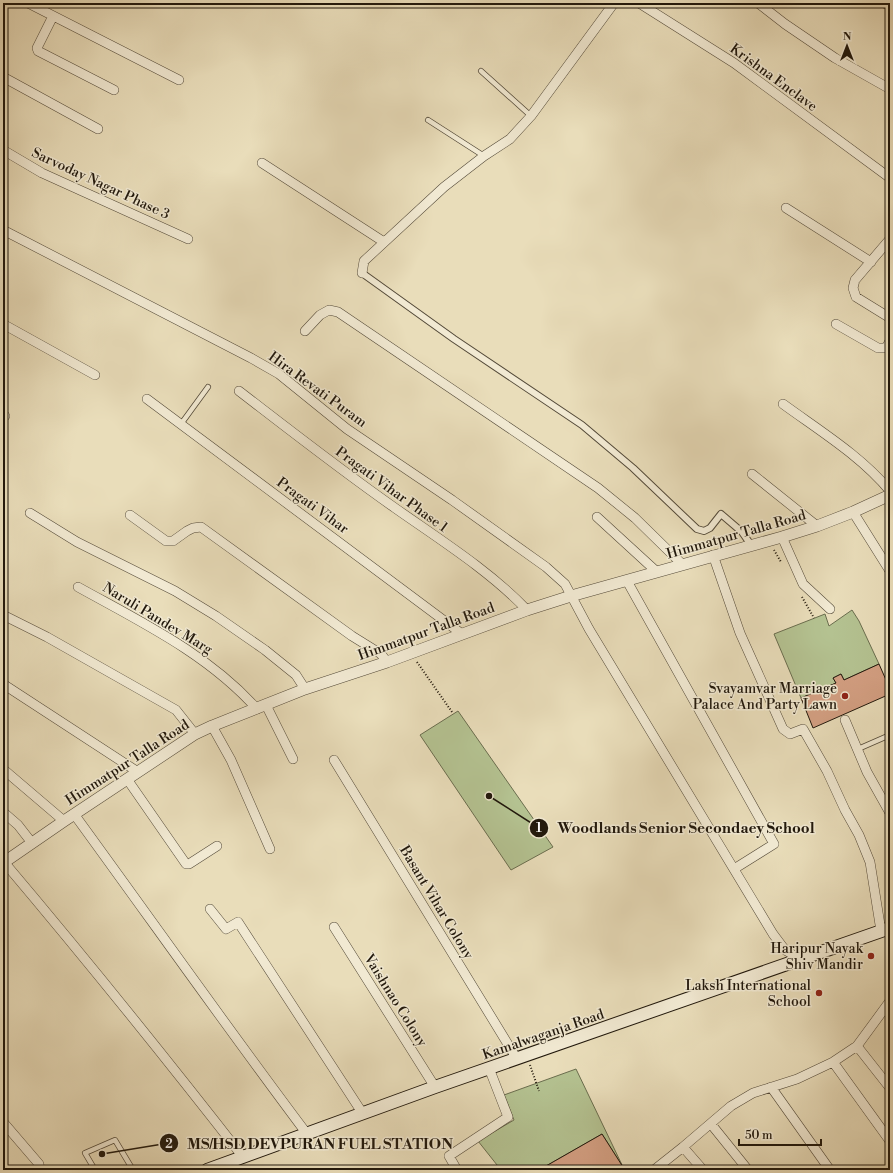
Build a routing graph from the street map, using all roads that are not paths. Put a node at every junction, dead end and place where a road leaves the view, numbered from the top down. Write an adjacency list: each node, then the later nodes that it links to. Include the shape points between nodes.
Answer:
1 (28, 3): 7 (street)
2 (614, 3): 13 (street)
3 (639, 3): 19 (street, Krishna Enclave, via 734,63)
4 (758, 3): 11 (street, via 835,58)
5 (884, 3): 6 (street)
6 (890, 6)
7 (53, 16): 10 (street); 12 (street, via 37,48 38,51)
8 (481, 71): 13 (lane)
9 (3, 77): 15 (street)
10 (179, 80)
11 (890, 89)
12 (114, 90)
13 (531, 116): 17 (street, via 510,139)
14 (428, 120): 17 (lane)
15 (98, 129)
16 (3, 150): 22 (street, Sarvoday Nagar Phase 3, via 42,173)
17 (484, 156): 24 (street, via 444,187)
18 (262, 164): 24 (street)
19 (890, 178)
20 (786, 208): 25 (street)
21 (3, 230): 54 (street, Hira Revati Puram, via 279,374 348,429 546,567 565,584)
22 (188, 239)
23 (890, 239): 25 (street)
24 (384, 242): 26 (street, via 364,261)
25 (871, 262): 27 (street, via 855,280 853,288 856,297)
26 (362, 273): 47 (street, via 454,340 582,425 633,468 697,529 704,531 710,528 721,514 742,532)
27 (890, 318)
28 (3, 324): 32 (street)
29 (836, 324): 31 (street, via 878,348 886,348)
30 (305, 331): 49 (street, via 320,315 329,310 338,312 598,488 635,518)
31 (890, 341)
32 (95, 375)
33 (208, 387): 37 (lane)
34 (239, 391): 56 (street, Pragati Vihar Phase 1, via 327,459 480,569 513,595)
35 (147, 399): 37 (street, Pragati Vihar)
36 (783, 404): 39 (street, via 856,457)
37 (181, 424): 58 (street, Pragati Vihar)
38 (752, 474): 45 (street)
39 (890, 491)
40 (890, 495): 41 (street, Himmatpur Talla Road)
41 (853, 512): 45 (street, Himmatpur Talla Road); 50 (street)
42 (30, 513): 61 (street, via 77,542 175,591 216,616 296,675)
43 (130, 515): 59 (street, via 169,541 193,528 201,527 352,636 381,654)
44 (597, 517): 51 (street)
45 (817, 526): 46 (street, Himmatpur Talla Road)
46 (782, 537): 47 (street, Himmatpur Talla Road); 55 (street, via 803,584)
47 (751, 545): 48 (street, Himmatpur Talla Road)
48 (713, 555): 49 (street, Himmatpur Talla Road); 84 (street, via 740,632 783,729 790,734 803,729 859,835 870,862)
49 (682, 564): 51 (street, Himmatpur Talla Road)
50 (890, 571)
51 (657, 572): 52 (street, Himmatpur Talla Road)
52 (627, 580): 54 (street, Himmatpur Talla Road); 81 (street, via 774,844)
53 (78, 587): 62 (street, Naruli Pandev Marg, via 196,655)
54 (572, 596): 56 (street, Himmatpur Talla Road); 81 (street, Hira Revati Puram)
55 (830, 609)
56 (527, 610): 58 (street, Himmatpur Talla Road)
57 (3, 615): 65 (street, via 176,710)
58 (462, 634): 59 (street, Himmatpur Talla Road)
59 (386, 662): 61 (street, Himmatpur Talla Road)
60 (3, 684): 71 (street)
61 (305, 689): 62 (street, Himmatpur Talla Road)
62 (262, 707): 64 (street, Himmatpur Talla Road); 68 (street, Naruli Pandev Marg)
63 (845, 720): 67 (street)
64 (212, 726): 65 (street, Himmatpur Talla Road); 79 (street, via 231,760)
65 (195, 734): 71 (street, Himmatpur Talla Road)
66 (890, 735): 67 (lane)
67 (858, 749): 74 (street, via 867,772)
68 (293, 759)
69 (334, 760): 88 (street, Basant Vihar Colony)
70 (3, 769): 76 (street)
71 (138, 772): 72 (street, Himmatpur Talla Road)
72 (127, 779): 75 (street, Himmatpur Talla Road); 78 (street, via 186,864)
73 (3, 812): 77 (street, via 18,825)
74 (890, 813)
75 (74, 814): 76 (street, Himmatpur Talla Road); 97 (street)
76 (64, 821): 77 (street, Himmatpur Talla Road)
77 (32, 843): 80 (street, Himmatpur Talla Road)
78 (216, 846)
79 (270, 849)
80 (3, 863): 100 (street, via 159,1049)
81 (734, 869): 85 (street, Hira Revati Puram, via 773,934 785,950)
82 (210, 909): 94 (street, via 226,929 238,922)
83 (334, 927): 91 (street, Vaishnao Colony)
84 (888, 928): 85 (main road, Kamalwaganja Road)
85 (800, 959): 88 (main road, Kamalwaganja Road)
86 (890, 1001): 87 (street)
87 (857, 1046): 89 (street); 93 (street)
88 (522, 1058): 90 (main road, Kamalwaganja Road)
89 (833, 1062): 92 (street, via 797,1079); 98 (street)
90 (490, 1068): 91 (main road, Kamalwaganja Road); 105 (street, via 508,1117 449,1156)
91 (435, 1087): 94 (main road, Kamalwaganja Road)
92 (770, 1087): 96 (street, via 753,1093 731,1106); 109 (street)
93 (890, 1088)
94 (363, 1114): 97 (main road, Kamalwaganja Road)
95 (3, 1122): 101 (street, via 39,1164)
96 (711, 1124): 99 (street); 108 (street)
97 (307, 1134): 100 (main road, Kamalwaganja Road)
98 (890, 1142)
99 (684, 1147): 106 (street); 107 (street)
100 (243, 1157): 104 (main road, Kamalwaganja Road)
101 (40, 1170)
102 (95, 1170): 103 (lane, via 85,1153 115,1140)
103 (133, 1170)
104 (207, 1170)
105 (457, 1170)
106 (654, 1170)
107 (703, 1170)
108 (748, 1170)
109 (830, 1170)

